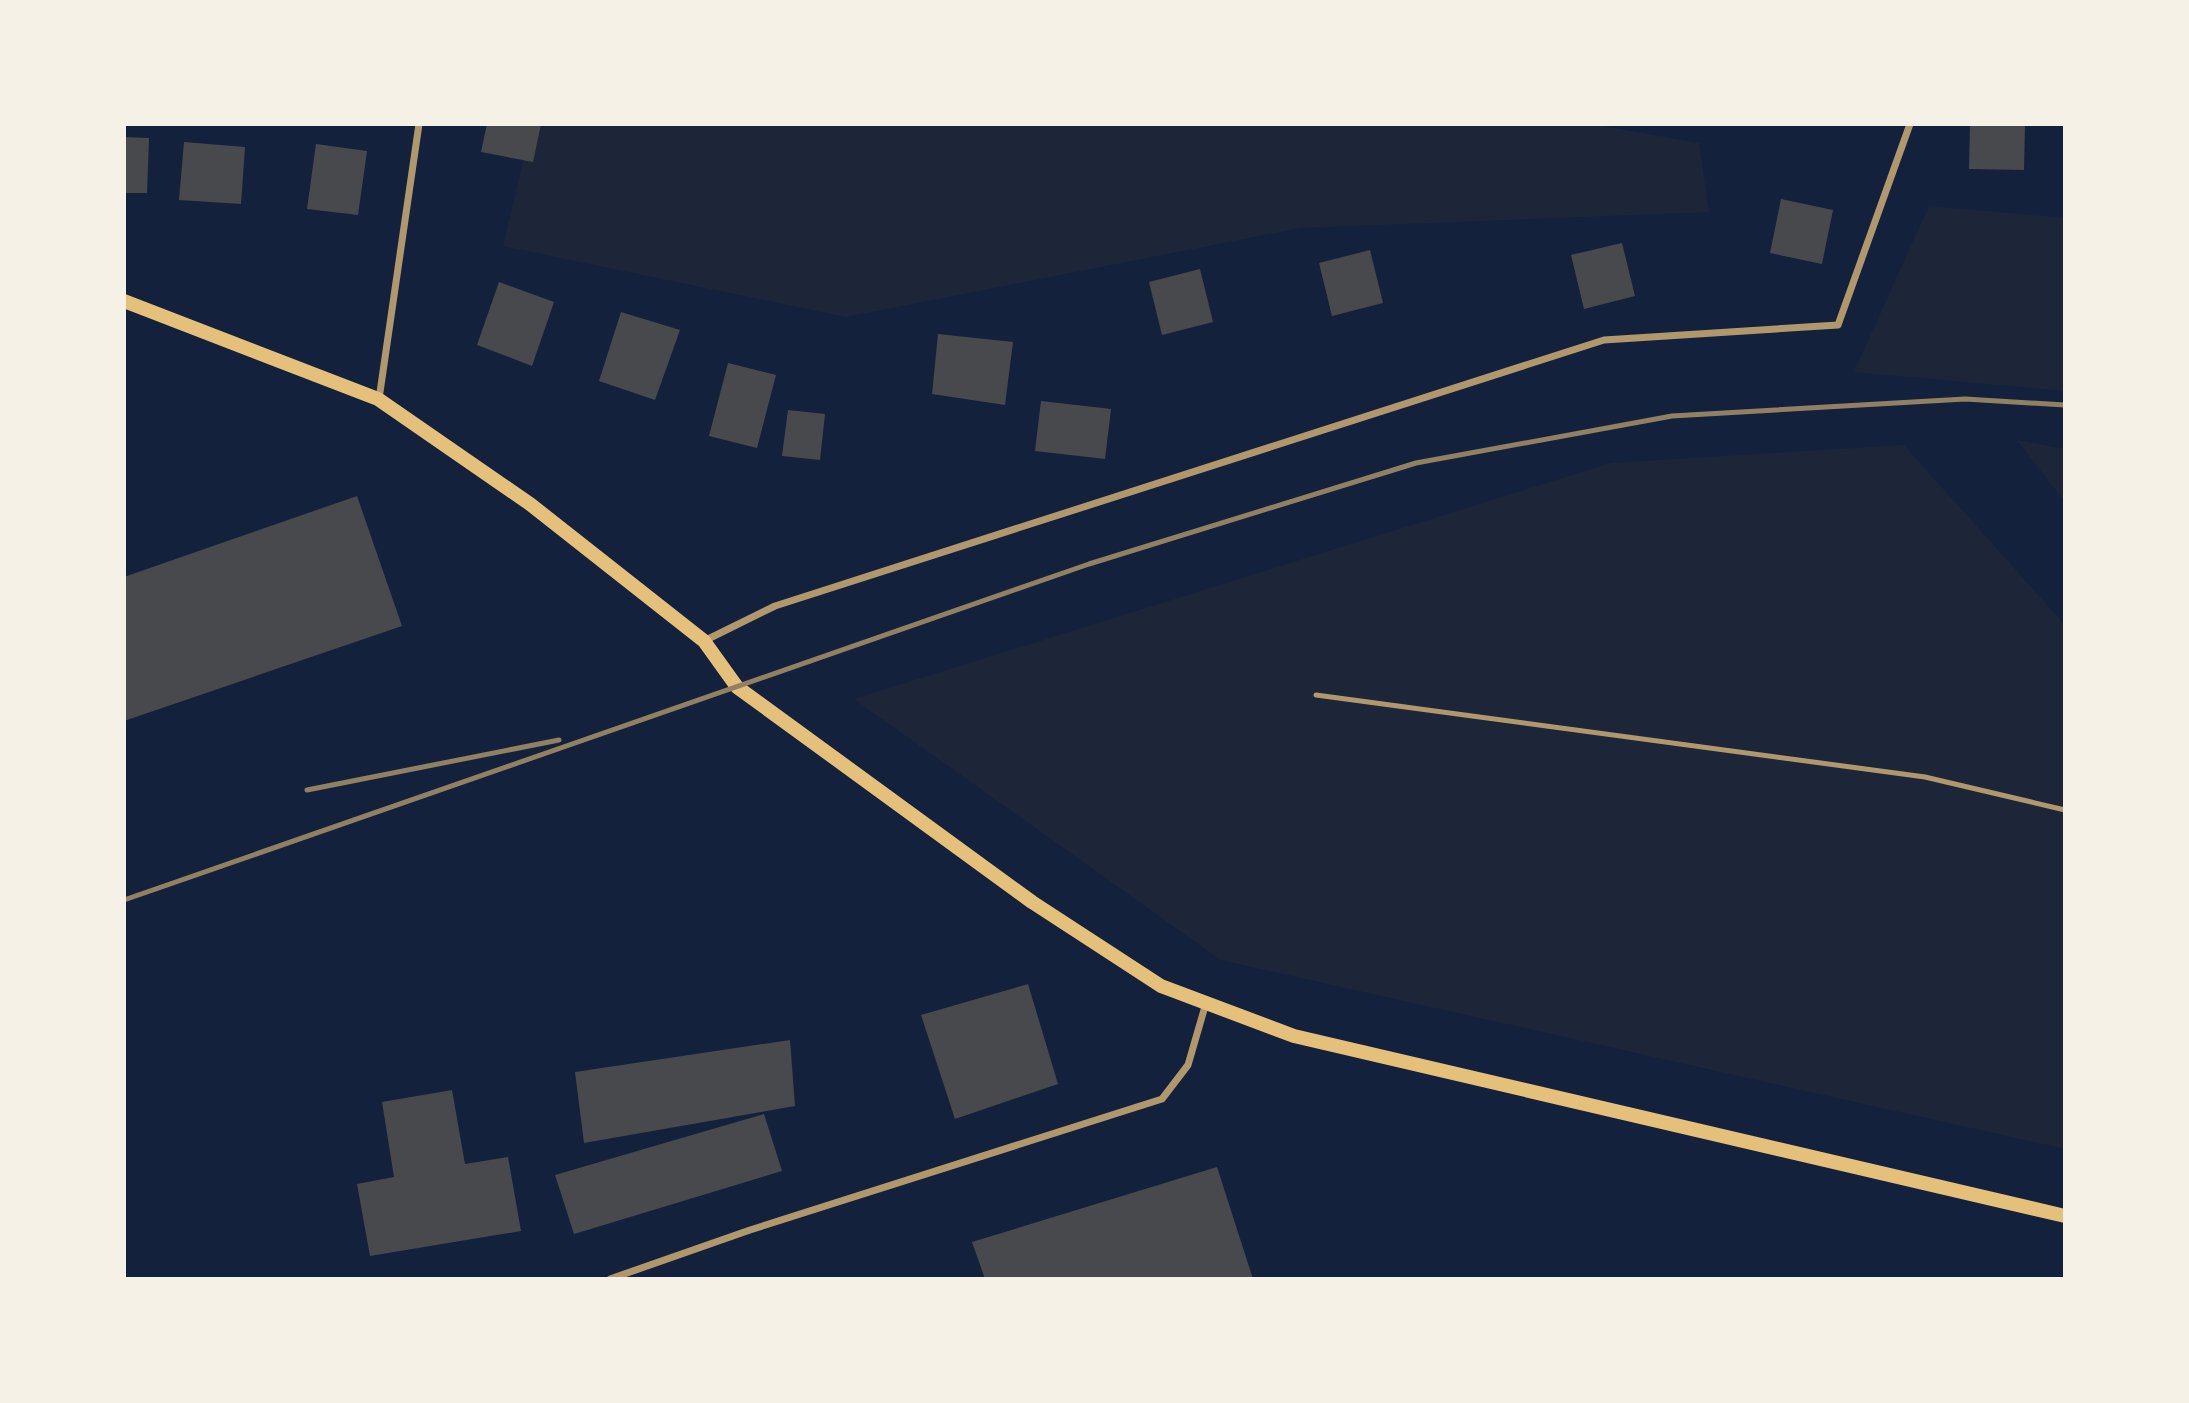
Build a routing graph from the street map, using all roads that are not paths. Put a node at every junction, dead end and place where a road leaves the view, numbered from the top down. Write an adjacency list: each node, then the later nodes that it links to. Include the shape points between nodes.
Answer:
1 (419, 124): 4 (street)
2 (1910, 124): 5 (street, via 1838,325 1604,340 775,606)
3 (124, 301): 4 (main road)
4 (378, 399): 5 (main road, via 530,504)
5 (704, 641): 8 (main road, via 737,687 1032,902 1161,986)
6 (1315, 695): 7 (lane, via 1925,777)
7 (2065, 810)
8 (1206, 1002): 9 (main road, via 1294,1036); 10 (street, via 1188,1065 1162,1099)
9 (2065, 1216)
10 (610, 1279)

